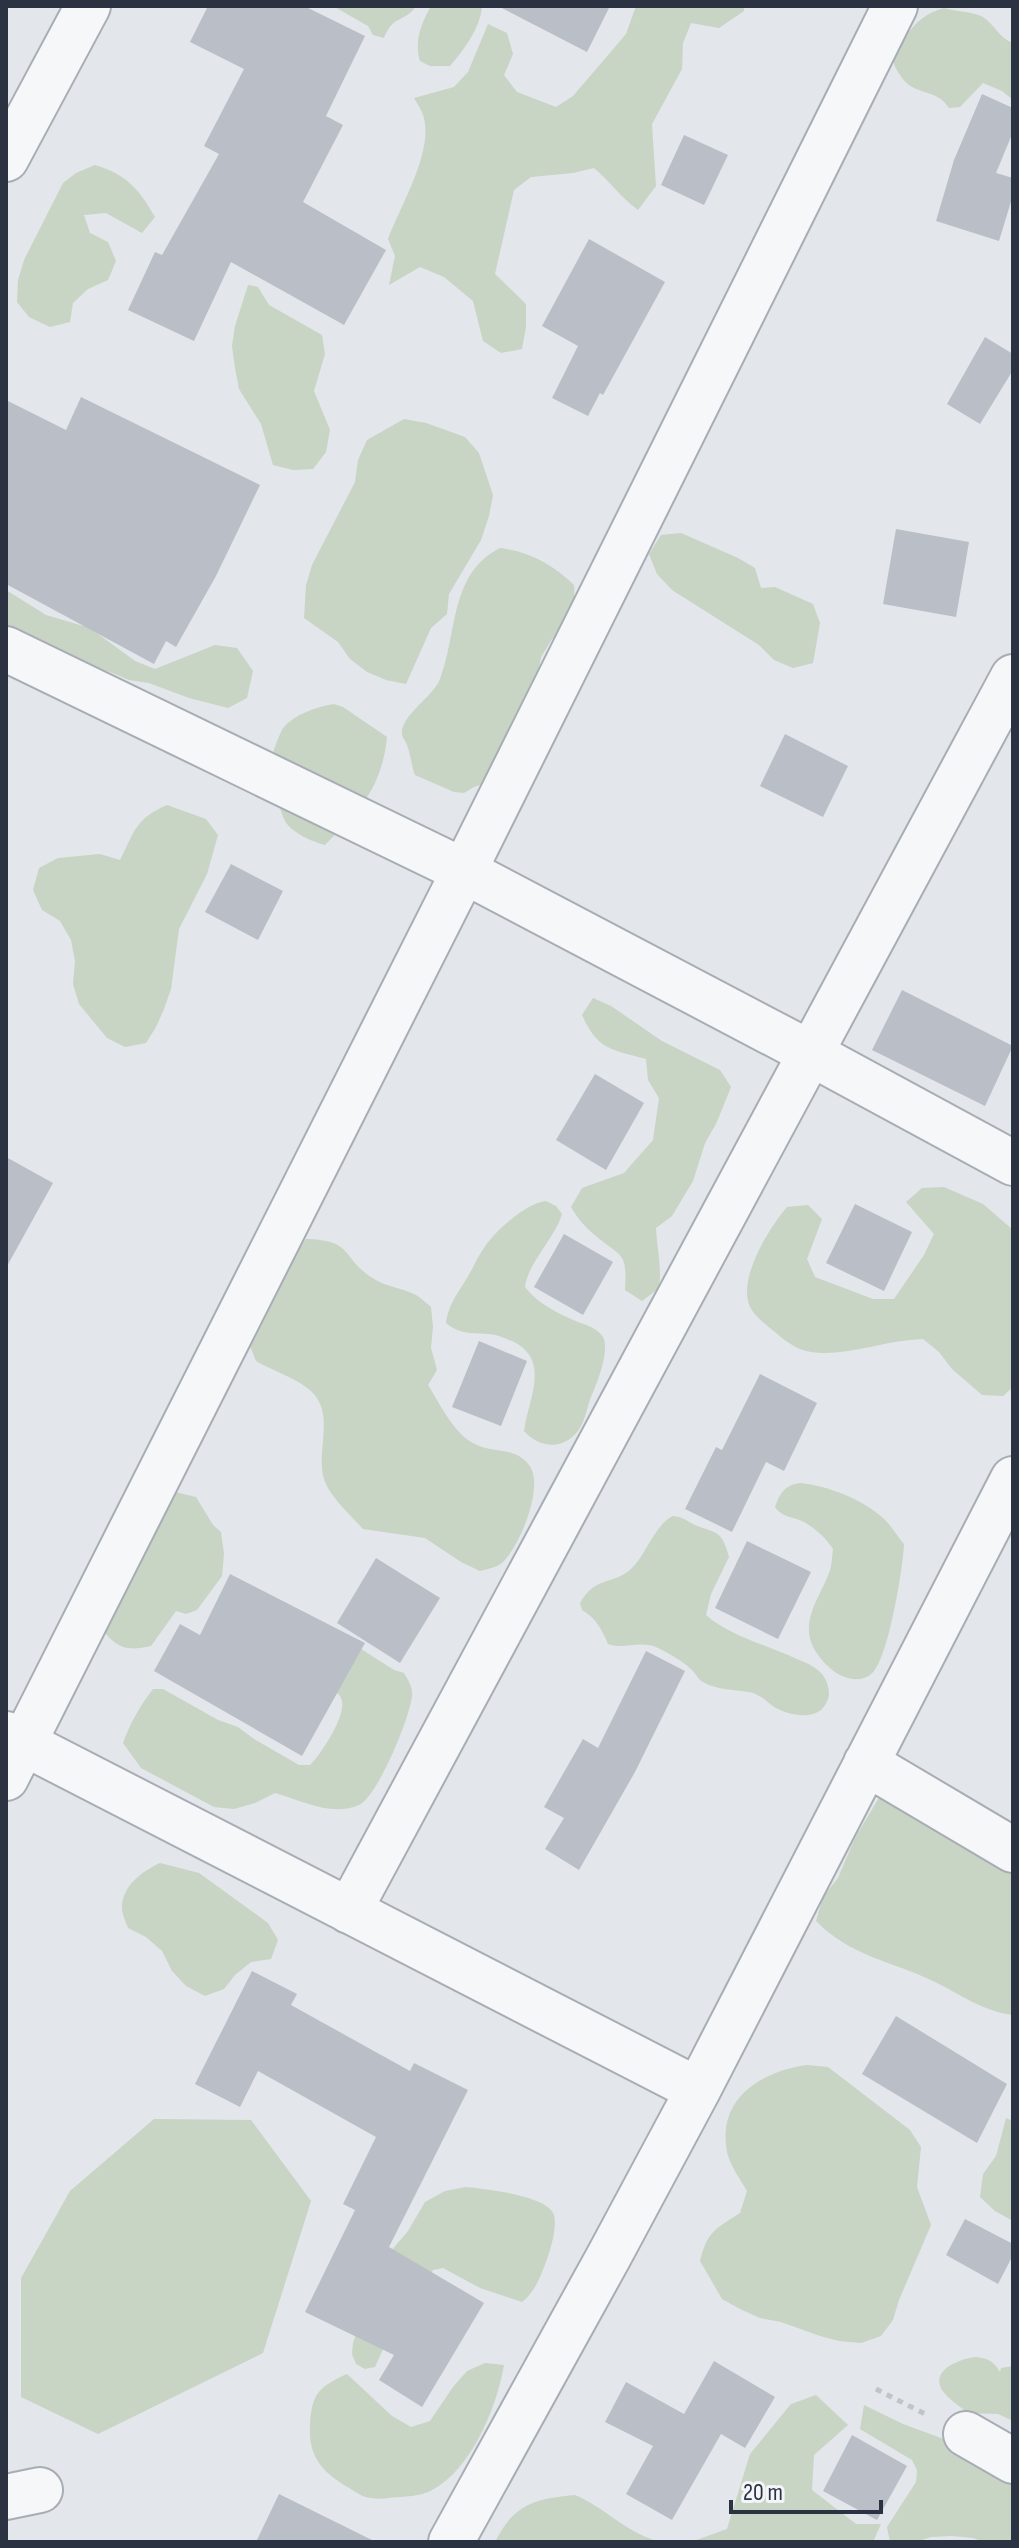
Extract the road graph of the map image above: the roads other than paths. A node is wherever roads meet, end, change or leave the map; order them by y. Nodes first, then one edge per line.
1 (88, 6) edge
2 (895, 6) edge
3 (6, 159) edge
4 (6, 649) edge
5 (1013, 677) edge
6 (464, 871) junction
7 (810, 1053) junction
8 (1013, 1163) edge
9 (1013, 1479) edge
10 (12, 1752) edge
11 (866, 1763) junction
12 (1013, 1850) edge
13 (349, 1911) junction
14 (698, 2090) junction
15 (966, 2434) dead end
16 (1013, 2461) edge
17 (451, 2542) edge

1 - 3 street
2 - 6 street
4 - 6 street
5 - 7 street
6 - 7 street
6 - 10 street
7 - 8 street
7 - 13 street
9 - 11 street
10 - 13 street
11 - 12 street
11 - 14 street
13 - 14 street
14 - 17 street
15 - 16 street

